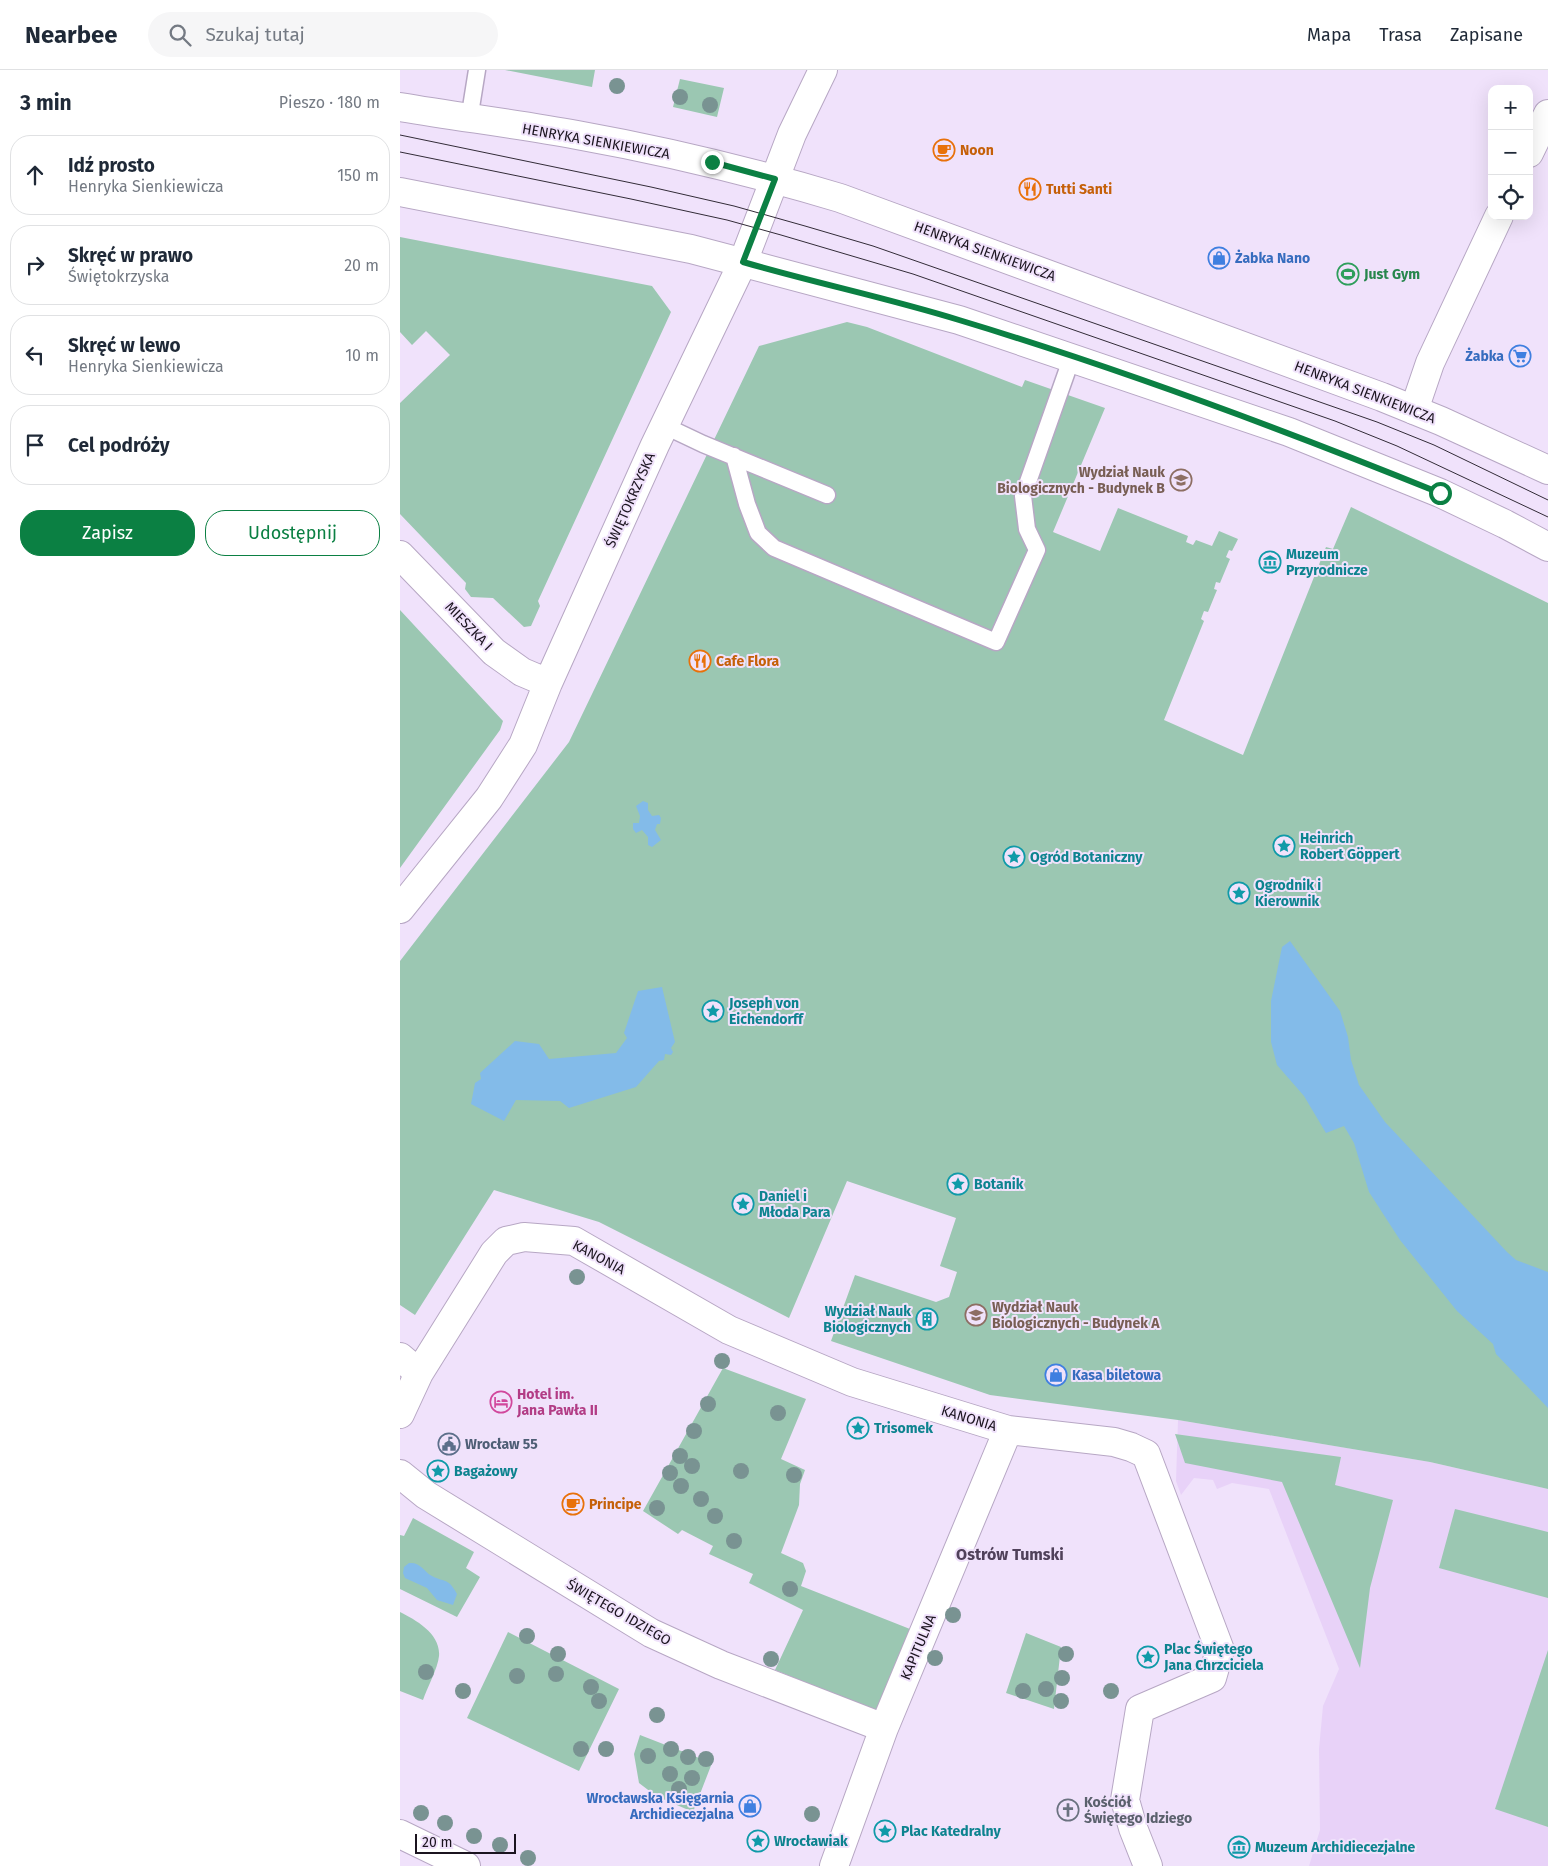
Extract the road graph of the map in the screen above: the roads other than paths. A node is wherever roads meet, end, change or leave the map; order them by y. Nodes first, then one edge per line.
1 (477, 70) edge
2 (823, 70) edge
3 (400, 107) edge
4 (1548, 114) edge
5 (469, 120) junction
6 (1533, 145) edge
7 (775, 179) junction
8 (400, 192) edge
9 (1498, 220) edge
10 (743, 262) junction
11 (1072, 358) junction
12 (1414, 410) junction
13 (664, 426) junction
14 (734, 456) junction
15 (1548, 470) edge
16 (827, 494) dead end
17 (1548, 547) edge
18 (400, 555) edge
19 (548, 683) junction
20 (400, 908) edge
21 (409, 1365) edge
22 (400, 1414) edge
23 (1008, 1430) junction
24 (400, 1474) edge
25 (884, 1728) junction
26 (400, 1834) edge
27 (466, 1866) edge
28 (834, 1866) edge
29 (839, 1866) edge
30 (1148, 1866) edge

1 - 5 lane
2 - 7 street, ŚWIĘTOKRZYSKA
3 - 5 street, HENRYKA SIENKIEWICZA
4 - 6 street
5 - 7 street, HENRYKA SIENKIEWICZA
7 - 10 street, ŚWIĘTOKRZYSKA
7 - 12 street, HENRYKA SIENKIEWICZA
8 - 10 street
9 - 12 street
10 - 11 street
10 - 13 street, ŚWIĘTOKRZYSKA
11 - 14 lane
11 - 17 street
12 - 15 street, HENRYKA SIENKIEWICZA
13 - 14 lane
13 - 19 street, ŚWIĘTOKRZYSKA
14 - 16 lane
18 - 19 street, MIESZKA I
19 - 20 street, ŚWIĘTOKRZYSKA
21 - 22 street, KANONIA
21 - 23 street, KANONIA
23 - 25 street, KAPITULNA
23 - 30 street, KANONIA
24 - 25 street, ŚWIĘTEGO IDZIEGO
25 - 28 street, KAPITULNA
26 - 27 street
28 - 29 street

